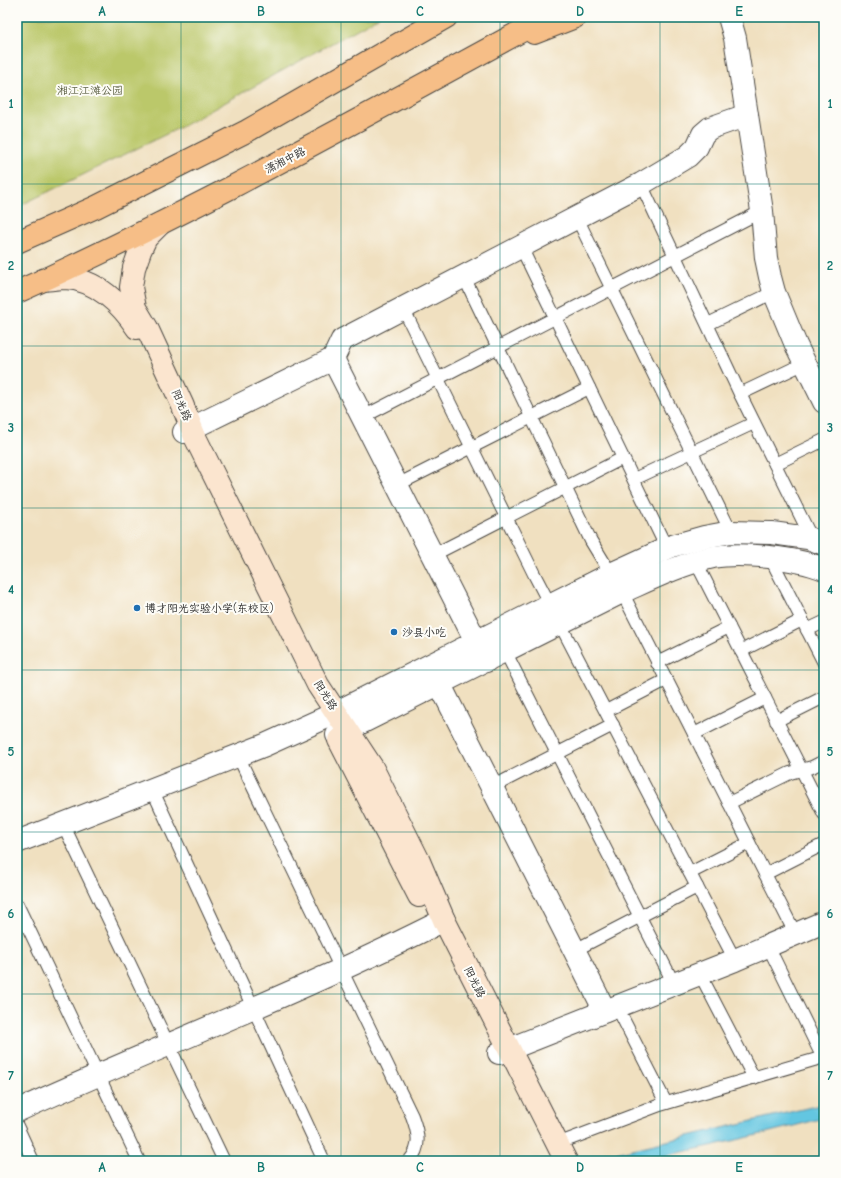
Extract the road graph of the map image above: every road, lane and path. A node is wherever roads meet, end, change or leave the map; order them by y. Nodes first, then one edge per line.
1 (446, 17) edge
2 (547, 17) edge
3 (575, 17) edge
4 (729, 17) edge
5 (483, 53) junction
6 (747, 115) junction
7 (641, 184) junction
8 (762, 211) junction
9 (577, 218) junction
10 (160, 224) junction
11 (17, 242) edge
12 (521, 247) junction
13 (675, 256) junction
14 (464, 277) junction
15 (44, 280) junction
16 (612, 289) junction
17 (17, 292) edge
18 (774, 292) junction
19 (403, 308) junction
20 (555, 318) junction
21 (708, 324) junction
22 (498, 347) junction
23 (333, 358) junction
24 (805, 363) junction
25 (437, 378) junction
26 (589, 388) junction
27 (740, 394) junction
28 (824, 402) edge
29 (363, 417) junction
30 (531, 418) junction
31 (754, 423) junction
32 (188, 430) junction
33 (824, 440) edge
34 (471, 448) junction
35 (692, 452) junction
36 (623, 458) junction
37 (775, 464) junction
38 (634, 480) junction
39 (397, 485) junction
40 (565, 487) junction
41 (506, 518) junction
42 (731, 532) junction
43 (818, 541) edge
44 (667, 549) junction
45 (433, 556) junction
46 (770, 557) junction
47 (696, 562) junction
48 (824, 569) edge
49 (611, 574) junction
50 (622, 592) junction
51 (550, 605) junction
52 (824, 622) edge
53 (560, 624) junction
54 (805, 625) junction
55 (729, 627) junction
56 (476, 642) junction
57 (505, 651) junction
58 (741, 651) junction
59 (486, 661) junction
60 (658, 663) junction
61 (824, 663) edge
62 (430, 665) junction
63 (666, 680) junction
64 (439, 684) junction
65 (824, 697) edge
66 (765, 698) junction
67 (606, 711) junction
68 (776, 721) junction
69 (337, 724) junction
70 (613, 725) junction
71 (694, 734) junction
72 (557, 753) junction
73 (238, 756) junction
74 (824, 761) edge
75 (801, 770) junction
76 (492, 787) junction
77 (152, 789) junction
78 (729, 803) junction
79 (824, 814) edge
80 (62, 824) junction
81 (17, 842) edge
82 (749, 843) junction
83 (824, 844) edge
84 (690, 874) junction
85 (765, 874) junction
86 (697, 887) junction
87 (17, 904) edge
88 (640, 917) junction
89 (824, 922) edge
90 (439, 923) junction
91 (796, 935) junction
92 (768, 946) junction
93 (575, 950) junction
94 (734, 960) junction
95 (342, 970) junction
96 (700, 974) junction
97 (674, 984) junction
98 (254, 1009) junction
99 (611, 1009) junction
100 (168, 1045) junction
101 (504, 1051) junction
102 (824, 1058) edge
103 (98, 1075) junction
104 (754, 1078) junction
105 (666, 1103) junction
106 (17, 1111) edge
107 (17, 1126) edge
108 (559, 1155) edge
109 (33, 1161) edge
110 (139, 1161) edge
111 (224, 1161) edge
112 (324, 1161) edge
113 (409, 1161) edge

1 - 11 main road
2 - 5 main road, 潇湘中路
3 - 5 main road
4 - 6 street
5 - 10 main road, 潇湘中路
6 - 7 street
6 - 8 street
7 - 9 street
7 - 13 lane
8 - 13 lane
8 - 18 street
9 - 12 street
9 - 16 lane
10 - 15 main road, 潇湘中路
10 - 32 street, 阳光路
12 - 14 street
12 - 20 lane
13 - 16 lane
13 - 21 lane
14 - 19 street
14 - 22 lane
15 - 17 main road, 潇湘中路
15 - 32 street, 阳光路
16 - 20 lane
16 - 35 lane
18 - 21 lane
18 - 24 street
19 - 23 street
19 - 25 lane
20 - 22 lane
20 - 26 lane
21 - 27 lane
22 - 25 lane
22 - 30 lane
23 - 29 street
23 - 32 street
24 - 27 lane
24 - 28 street
25 - 29 lane
25 - 34 lane
26 - 30 lane
26 - 36 lane
27 - 31 lane
29 - 39 street
30 - 34 lane
30 - 40 lane
31 - 35 lane
31 - 37 lane
32 - 69 street, 阳光路
33 - 37 lane
34 - 39 lane
34 - 41 lane
35 - 38 lane
35 - 42 lane
36 - 38 lane
36 - 40 lane
37 - 43 lane
38 - 44 lane
39 - 45 street
40 - 41 lane
40 - 49 lane
41 - 45 lane
41 - 51 lane
42 - 43 street
42 - 44 street
44 - 49 street
45 - 56 street
46 - 47 street
46 - 48 street
46 - 54 lane
47 - 50 street
47 - 55 lane
49 - 50 lane
49 - 51 street
50 - 53 street
50 - 60 lane
51 - 53 lane
51 - 56 street
52 - 54 lane
53 - 57 street
53 - 67 lane
54 - 58 lane
54 - 61 lane
55 - 58 lane
55 - 60 lane
56 - 59 street
56 - 62 street
57 - 59 street
57 - 72 lane
58 - 66 lane
59 - 64 street
60 - 63 lane
62 - 64 street
62 - 69 street
63 - 67 lane
63 - 71 lane
64 - 69 street
64 - 76 street
65 - 68 lane
66 - 68 lane
66 - 71 lane
67 - 70 lane
68 - 75 lane
69 - 73 street
69 - 90 street, 阳光路
70 - 72 lane
70 - 84 lane
71 - 78 lane
72 - 76 lane
72 - 88 lane
73 - 77 street
73 - 95 lane
74 - 75 lane
75 - 78 lane
75 - 79 lane
76 - 93 street
77 - 80 street
77 - 98 lane
78 - 82 lane
80 - 81 street
80 - 100 lane
82 - 84 lane
82 - 85 lane
83 - 85 lane
84 - 86 lane
85 - 91 lane
86 - 88 lane
86 - 94 lane
87 - 103 lane
88 - 93 lane
88 - 97 lane
89 - 91 street
90 - 95 street
90 - 101 street, 阳光路
91 - 92 street
92 - 94 street
92 - 102 lane
93 - 99 street
94 - 96 street
95 - 98 street
95 - 113 lane
96 - 97 street
96 - 104 lane
97 - 99 street
98 - 100 street
98 - 112 lane
99 - 101 street
99 - 105 lane
100 - 103 street
100 - 111 lane
101 - 108 street, 阳光路
102 - 104 lane
103 - 106 street
103 - 110 lane
104 - 105 lane
105 - 108 lane
107 - 109 lane

